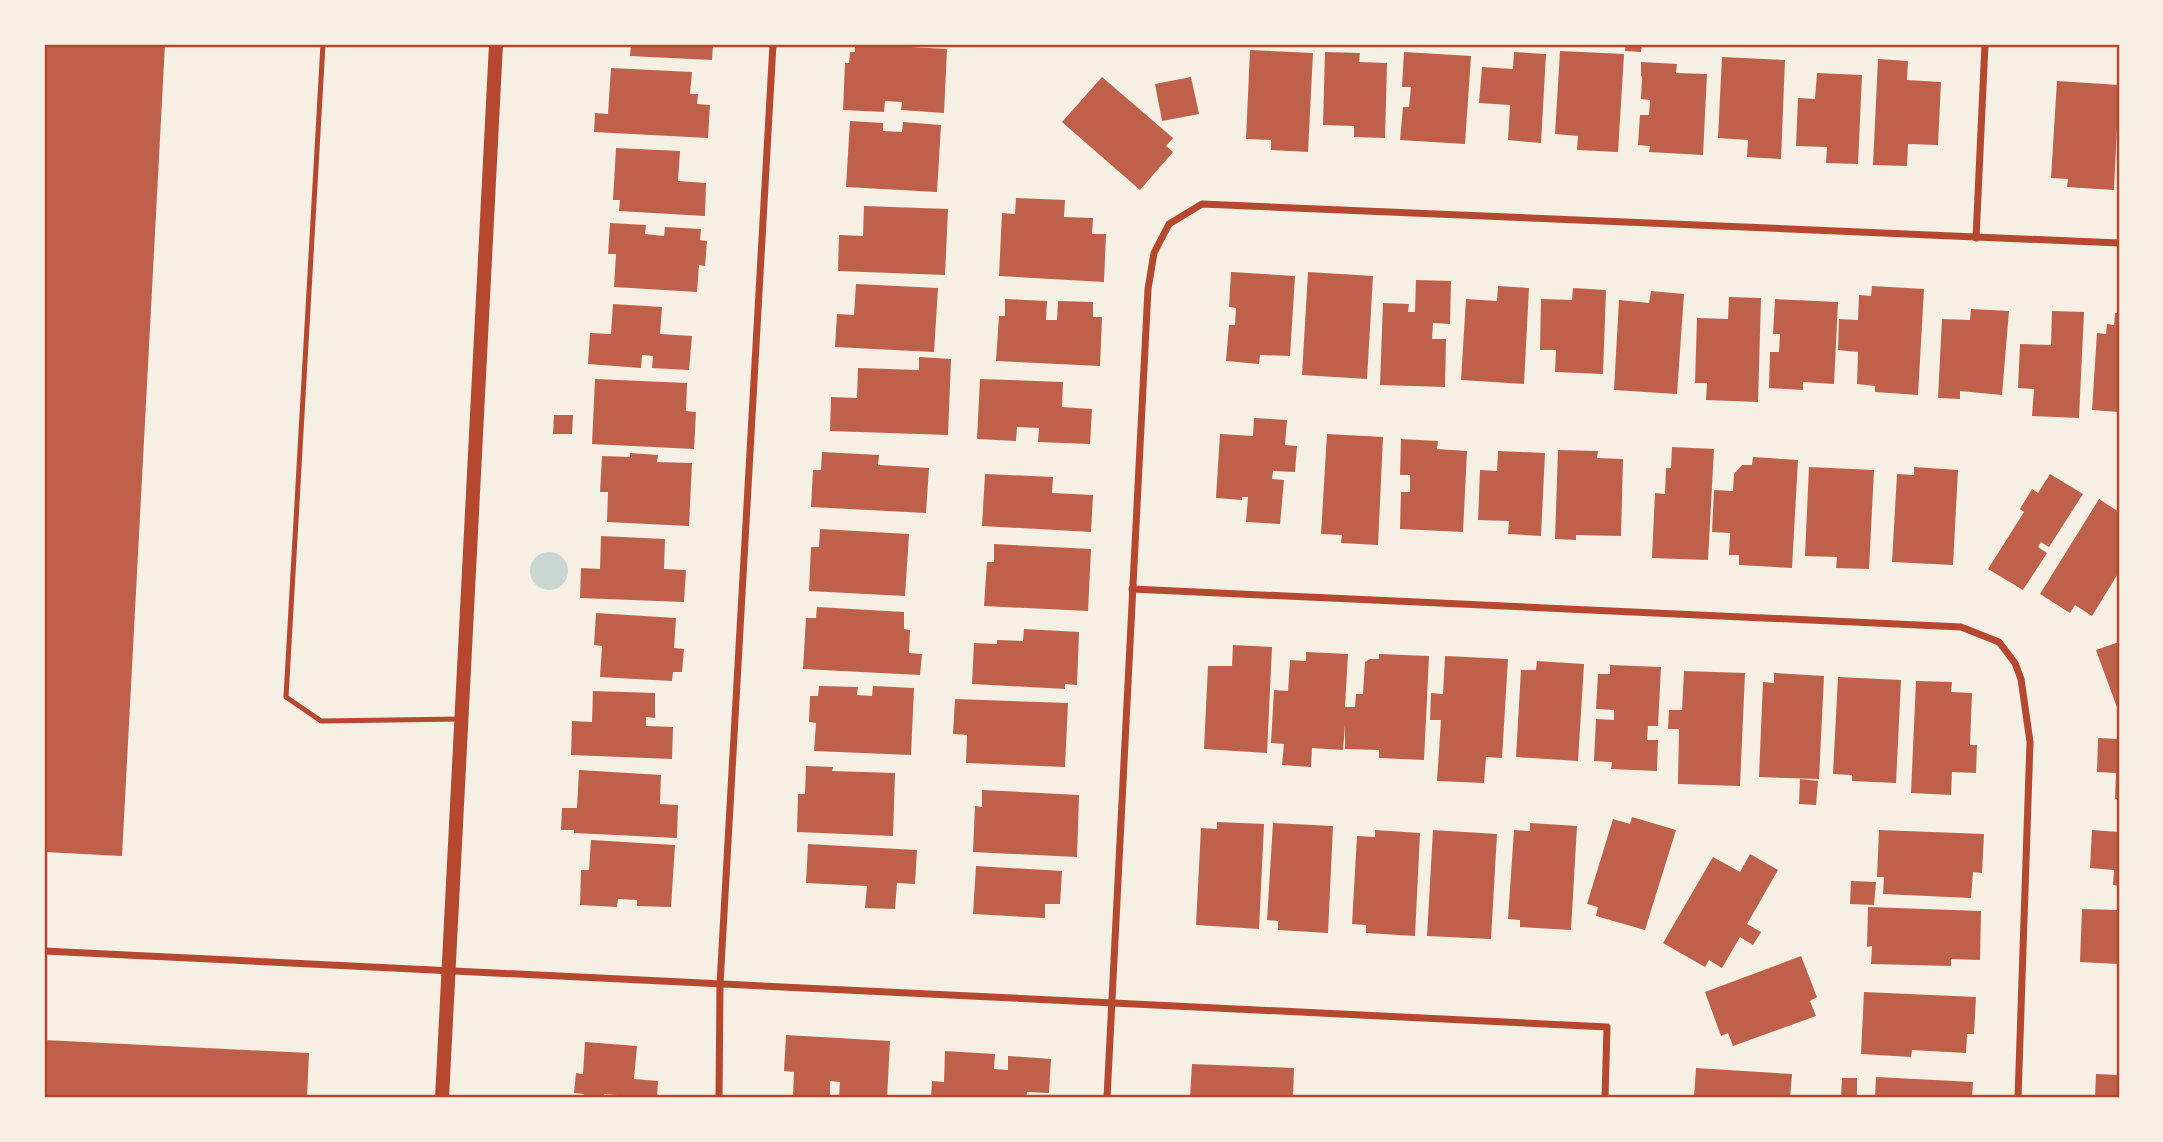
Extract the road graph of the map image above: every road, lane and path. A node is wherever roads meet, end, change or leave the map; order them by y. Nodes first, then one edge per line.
1 (323, 44) edge
2 (496, 44) edge
3 (773, 44) edge
4 (1985, 44) edge
5 (1976, 238) junction
6 (2119, 243) edge
7 (1132, 589) junction
8 (461, 719) junction
9 (44, 951) edge
10 (448, 970) junction
11 (720, 984) junction
12 (1112, 1003) junction
13 (442, 1098) edge
14 (719, 1098) edge
15 (1107, 1098) edge
16 (1605, 1098) edge
17 (2018, 1098) edge

1 - 8 lane
2 - 8 main road
3 - 11 street
4 - 5 street
5 - 6 street
5 - 7 street
7 - 12 street
7 - 17 street
8 - 10 main road
9 - 10 street
10 - 11 street
10 - 13 main road
11 - 12 street
11 - 14 street
12 - 15 street
12 - 16 street

